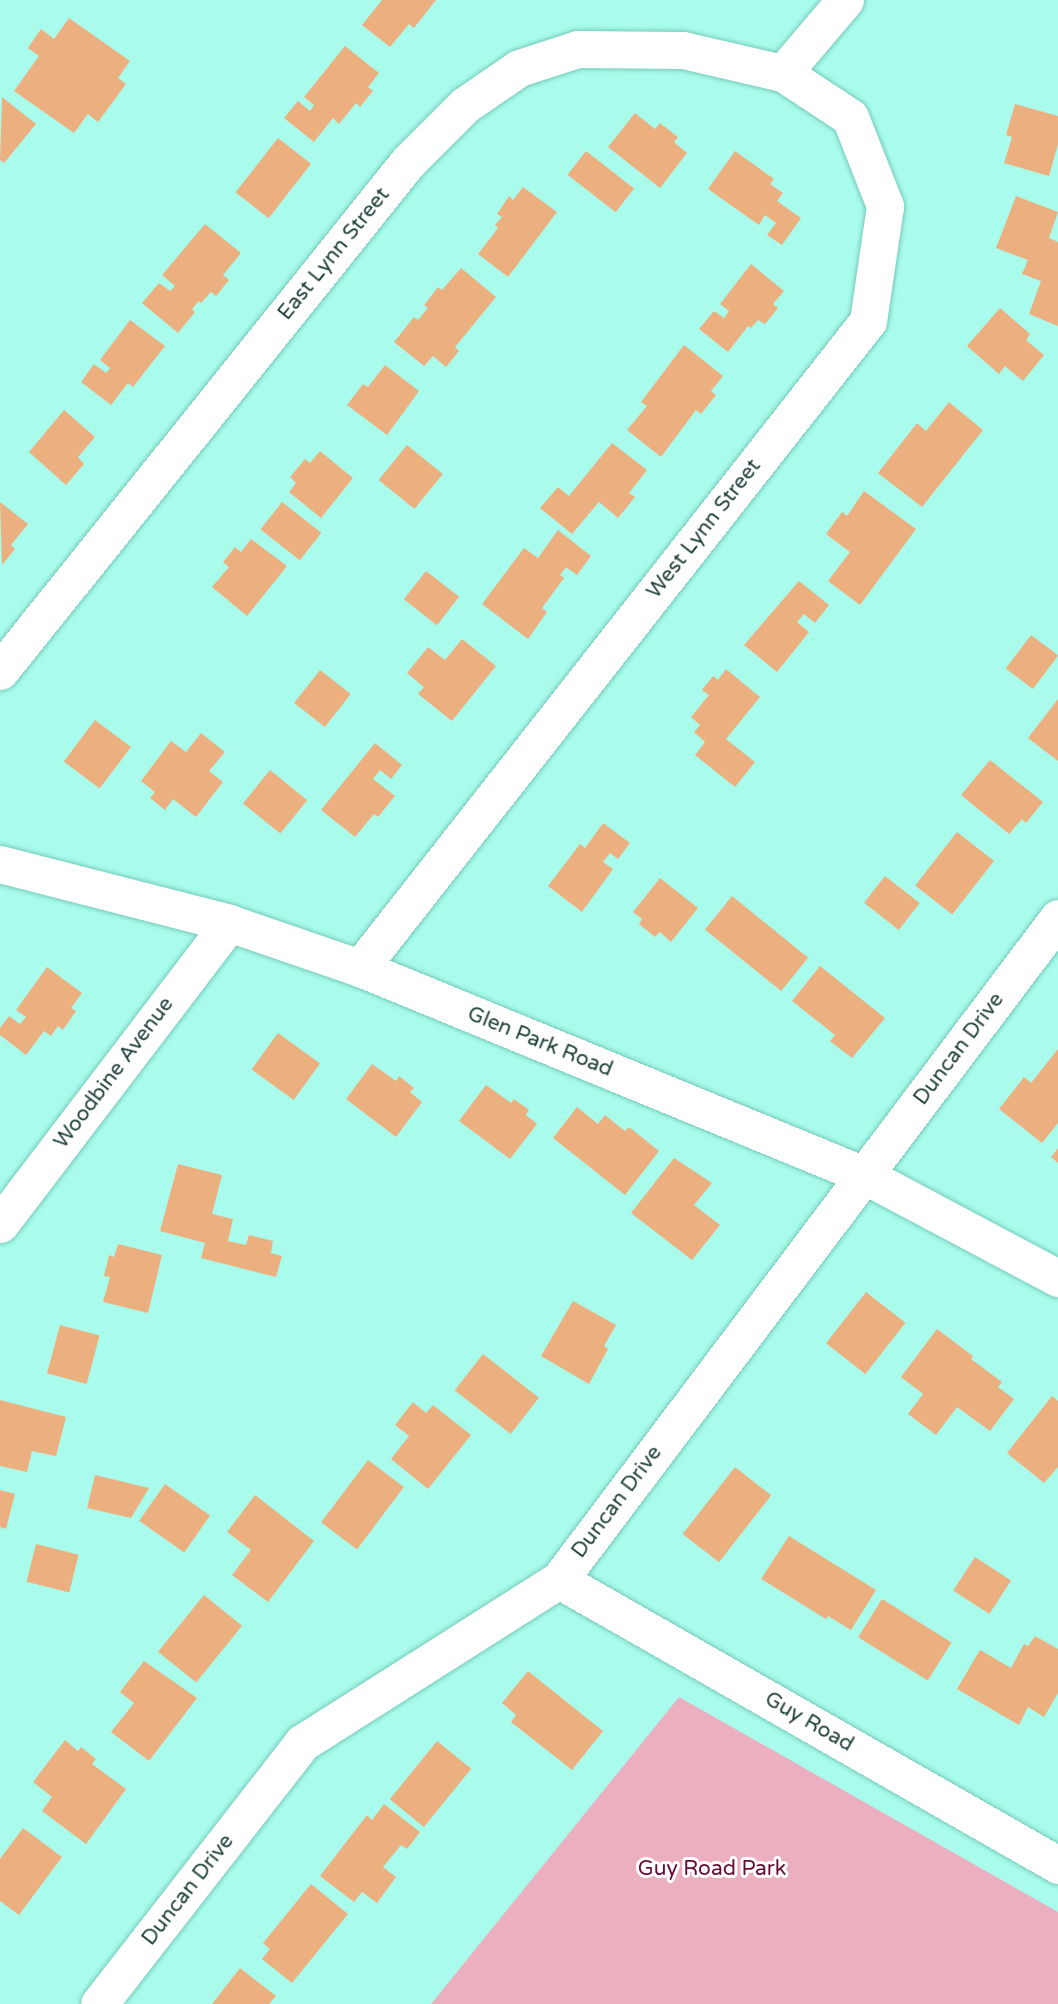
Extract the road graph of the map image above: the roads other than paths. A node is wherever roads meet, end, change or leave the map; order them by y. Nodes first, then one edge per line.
1 (845, 0) edge
2 (783, 73) junction
3 (0, 671) edge
4 (0, 864) edge
5 (1058, 918) edge
6 (229, 923) junction
7 (360, 968) junction
8 (864, 1175) junction
9 (0, 1224) edge
10 (1058, 1278) edge
11 (559, 1580) junction
12 (1058, 1865) edge
13 (99, 2004) edge

1 - 2 street
2 - 3 street, East Lynn Street
2 - 7 street, West Lynn Street
4 - 6 street, Glen Park Road
5 - 8 street, Duncan Drive
6 - 7 street, Glen Park Road
6 - 9 street, Woodbine Avenue
7 - 8 street, Glen Park Road
8 - 10 street, Glen Park Road
8 - 11 street, Duncan Drive
11 - 12 street, Guy Road
11 - 13 street, Duncan Drive

